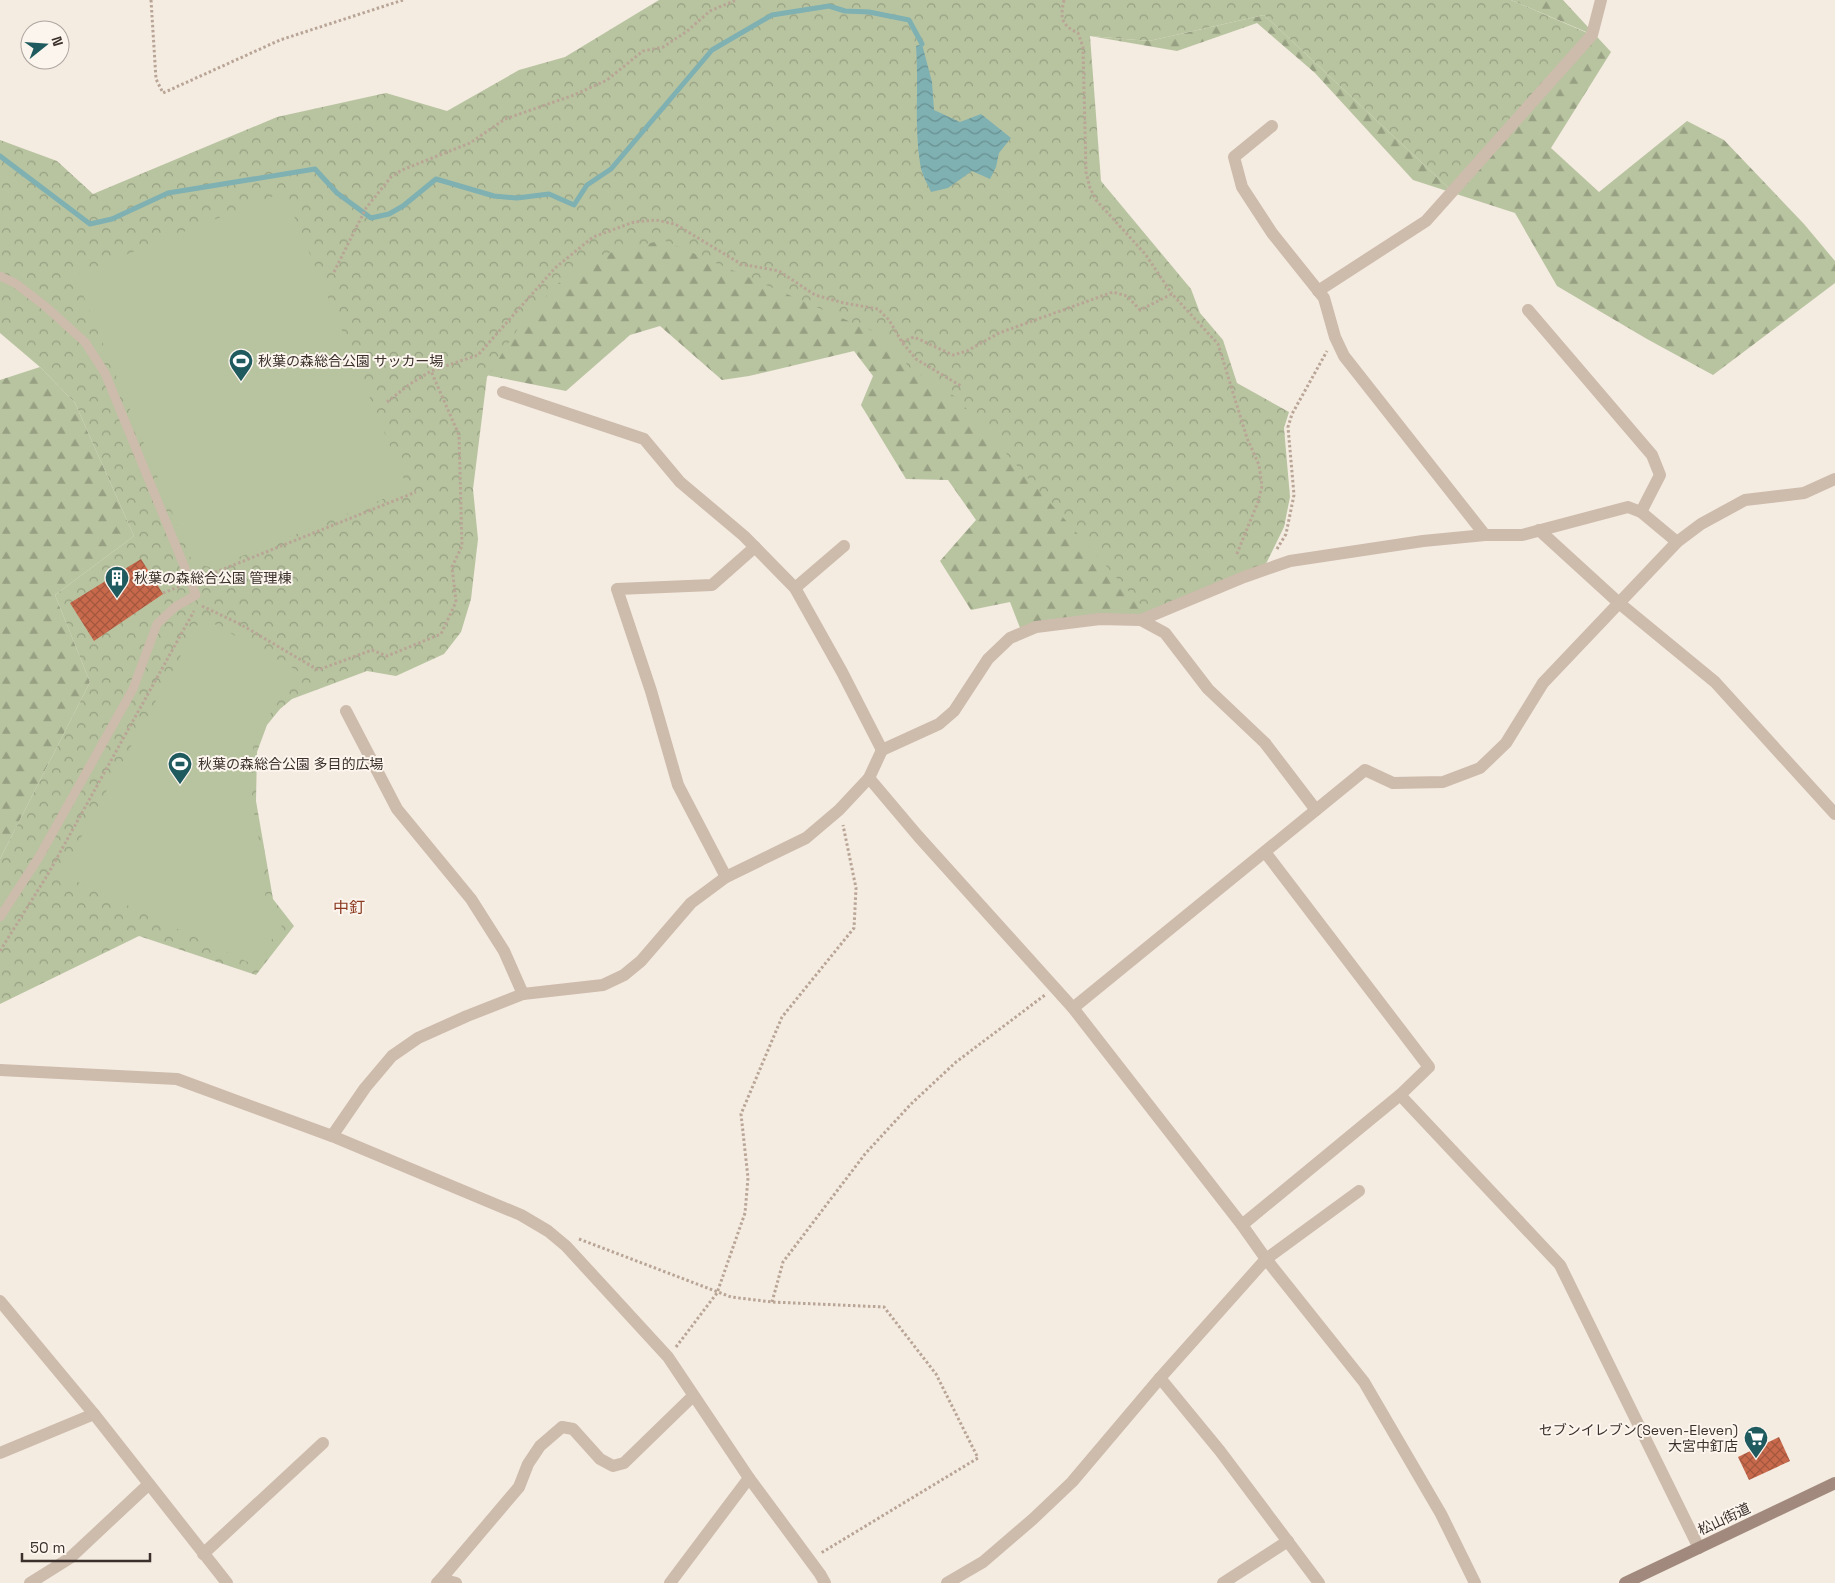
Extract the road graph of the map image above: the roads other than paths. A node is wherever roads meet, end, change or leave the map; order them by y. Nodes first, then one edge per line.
1 (1601, 0) edge
2 (1272, 126) dead end
3 (0, 276) edge
4 (1318, 291) junction
5 (1528, 310) dead end
6 (503, 392) dead end
7 (1835, 479) edge
8 (1641, 512) junction
9 (1539, 530) junction
10 (1485, 535) junction
11 (1676, 542) junction
12 (844, 546) dead end
13 (755, 547) junction
14 (795, 588) junction
15 (1620, 603) junction
16 (1141, 620) junction
17 (346, 711) dead end
18 (882, 750) junction
19 (868, 778) junction
20 (1316, 810) junction
21 (1835, 814) edge
22 (1265, 852) junction
23 (726, 877) junction
24 (0, 917) edge
25 (523, 994) junction
26 (1073, 1008) junction
27 (0, 1070) edge
28 (1400, 1095) junction
29 (332, 1136) junction
30 (1359, 1191) dead end
31 (1242, 1225) junction
32 (1266, 1259) junction
33 (0, 1301) edge
34 (1160, 1378) junction
35 (693, 1396) junction
36 (94, 1414) junction
37 (323, 1442) dead end
38 (0, 1453) edge
39 (749, 1478) junction
40 (1835, 1483) edge
41 (149, 1484) junction
42 (1288, 1541) junction
43 (1699, 1548) junction
44 (204, 1554) junction
45 (439, 1581) edge
46 (30, 1583) edge
47 (227, 1583) edge
48 (456, 1583) edge
49 (670, 1583) edge
50 (825, 1583) edge
51 (947, 1583) edge
52 (1223, 1583) edge
53 (1319, 1583) edge
54 (1475, 1583) edge
55 (1626, 1583) edge

1 - 4 street
2 - 4 street
3 - 24 lane
4 - 10 street
5 - 8 street
6 - 13 street
7 - 11 street
8 - 9 street
8 - 11 street
9 - 10 street
9 - 15 street
10 - 16 street
11 - 15 street
12 - 14 street
13 - 14 street
13 - 23 street
14 - 18 street
15 - 20 street
15 - 21 street
16 - 18 street
16 - 20 street
17 - 25 street
18 - 19 street
19 - 23 street
19 - 26 street
20 - 22 street
22 - 26 street
22 - 28 street
23 - 25 street
25 - 29 street
26 - 31 street
27 - 29 street
28 - 31 street
28 - 43 street
29 - 35 street
30 - 32 street
31 - 32 street
32 - 34 street
32 - 54 street
33 - 36 street
34 - 42 street
34 - 51 street
35 - 39 street
35 - 45 street
36 - 38 street
36 - 41 street
37 - 44 street
39 - 49 street
39 - 50 street
40 - 43 main road, 松山街道
41 - 44 street
41 - 46 street
42 - 52 street
42 - 53 street
43 - 55 main road, 松山街道
44 - 47 street
45 - 48 street

